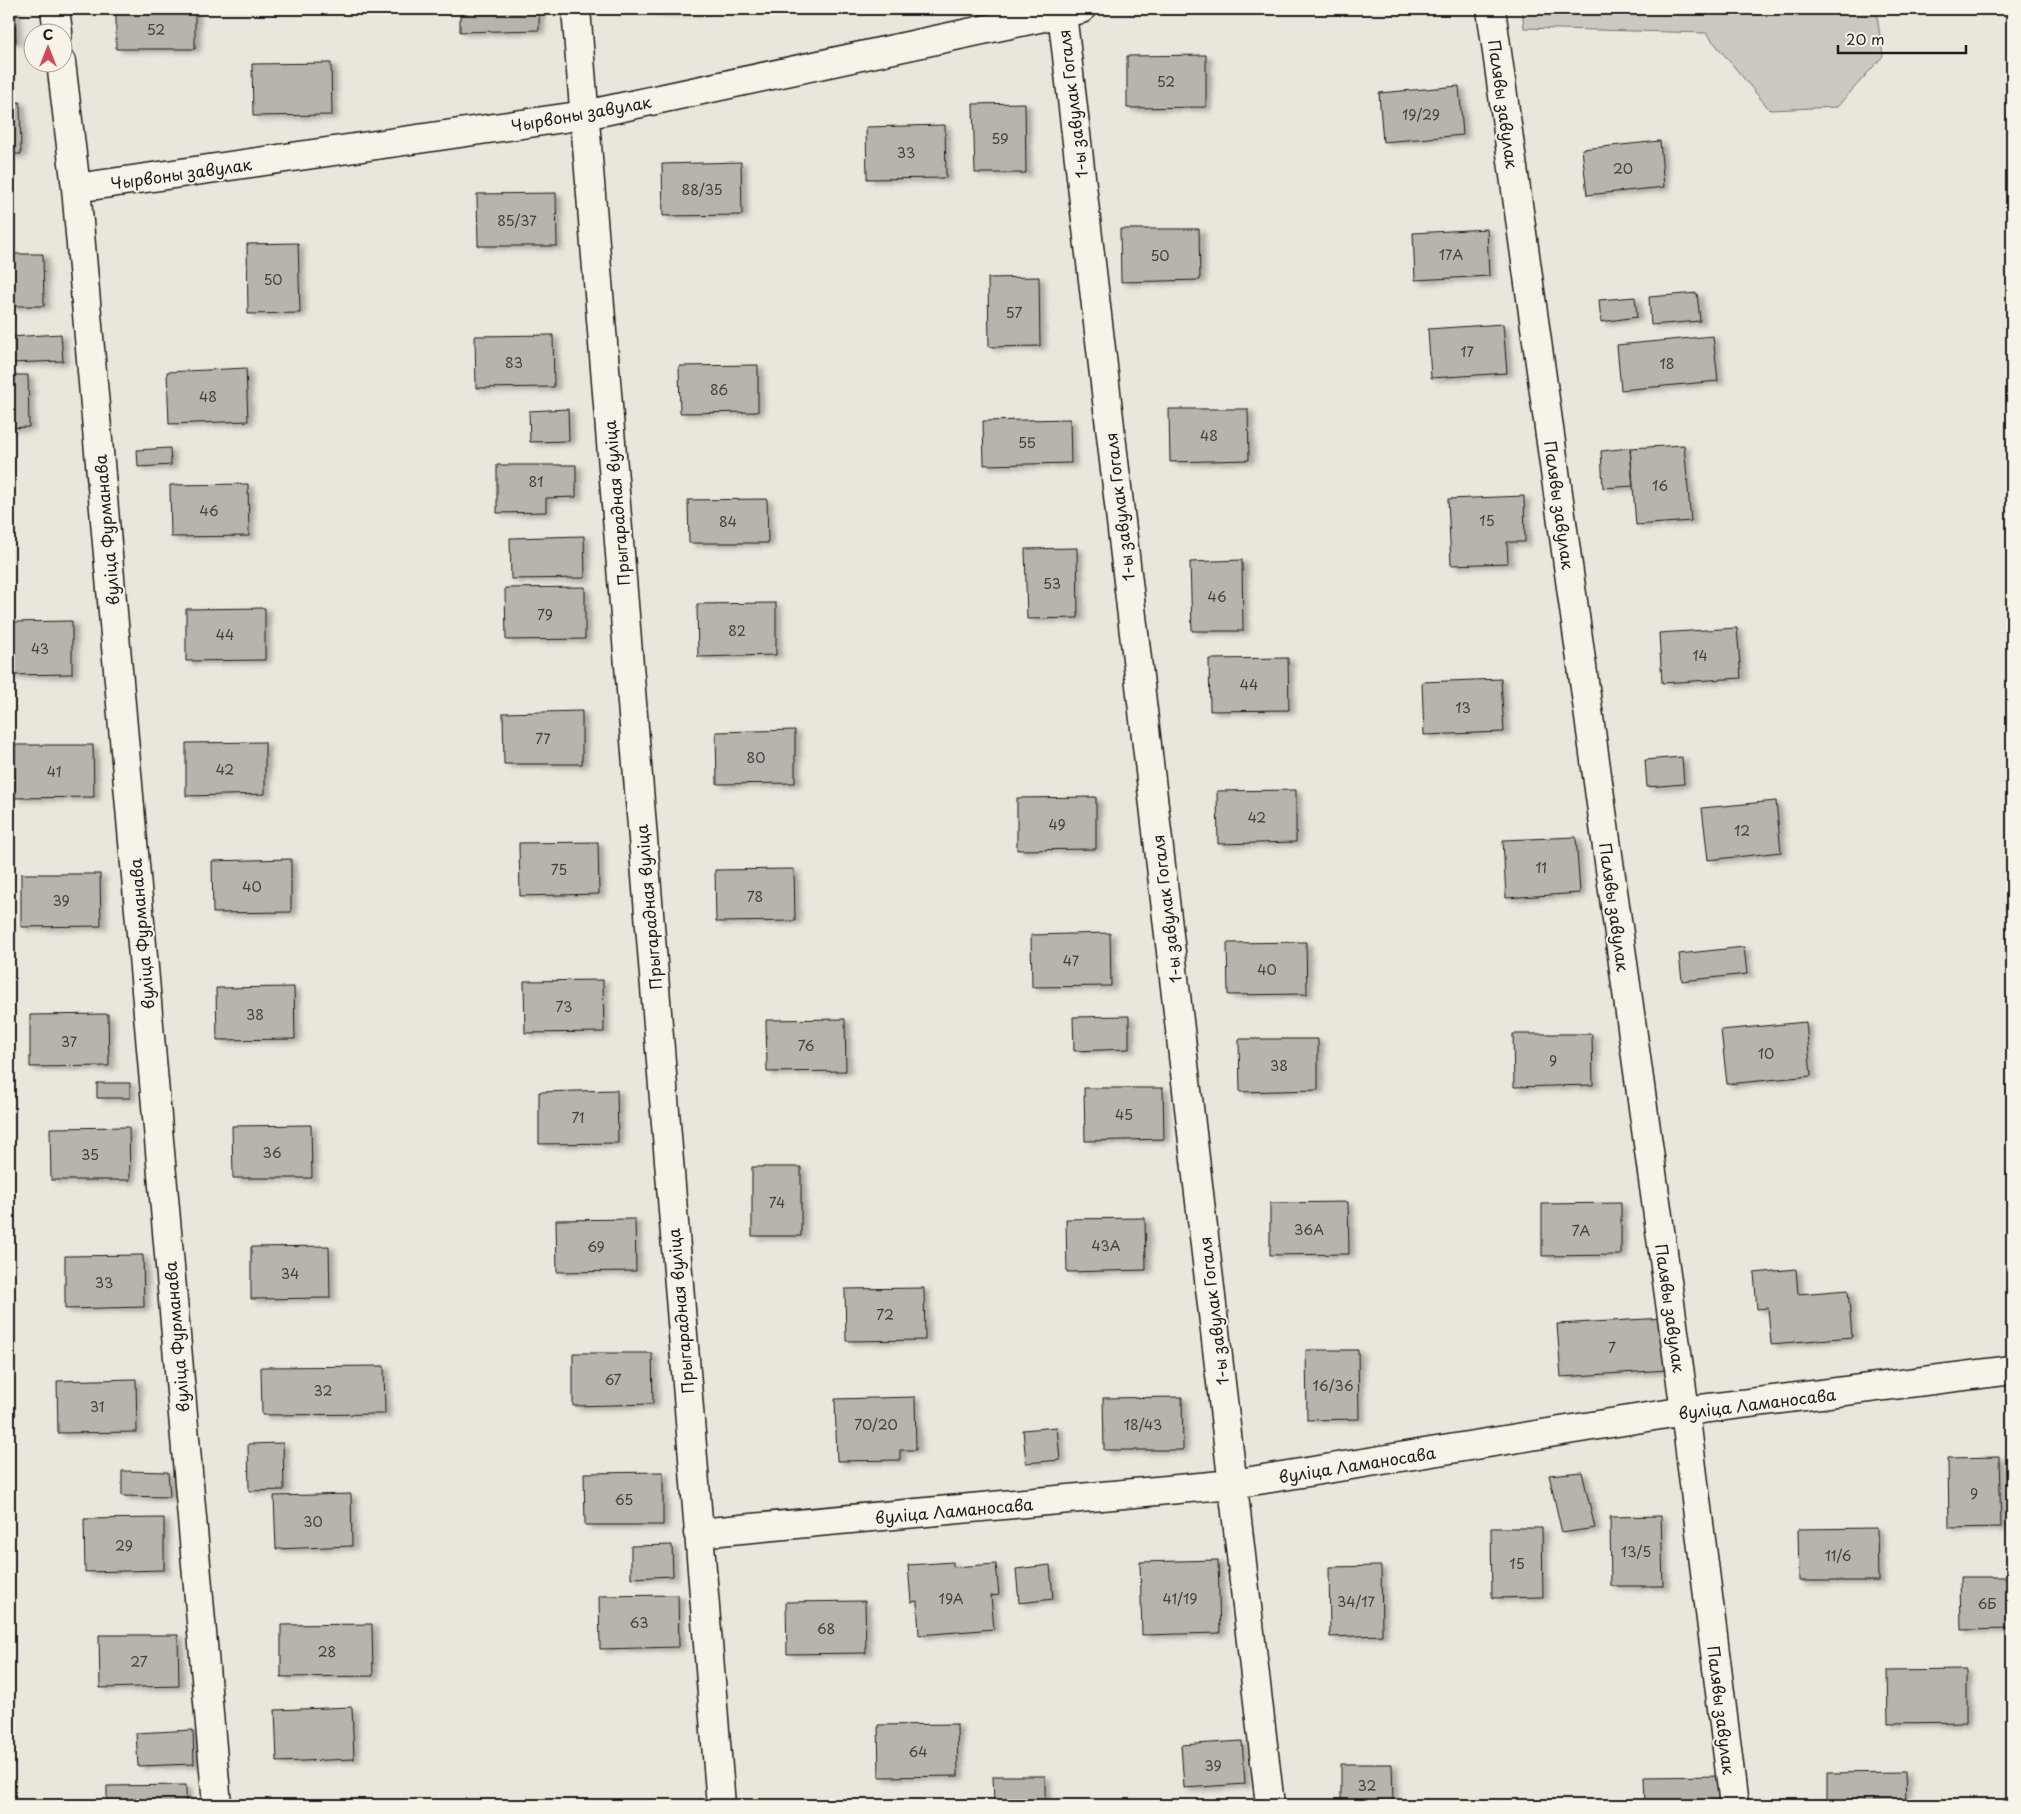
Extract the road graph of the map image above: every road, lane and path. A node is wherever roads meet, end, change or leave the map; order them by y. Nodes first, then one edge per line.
1 (55, 9) edge
2 (576, 9) edge
3 (1491, 9) edge
4 (1071, 11) edge
5 (57, 22) edge
6 (62, 72) edge
7 (585, 115) junction
8 (76, 188) junction
9 (2012, 1370) edge
10 (1685, 1411) junction
11 (1233, 1484) junction
12 (698, 1533) junction
13 (217, 1805) edge
14 (721, 1805) edge
15 (1270, 1805) edge
16 (1734, 1805) edge

1 - 5 street
2 - 7 street, Прыгарадная вуліца
3 - 10 street, Палявы завулак
4 - 7 street, Чырвоны завулак
4 - 11 street, 1-ы завулак Гогаля
6 - 8 street, вуліца Фурманава
7 - 8 street, Чырвоны завулак
7 - 12 street, Прыгарадная вуліца
8 - 13 street, вуліца Фурманава
9 - 10 street, вуліца Ламаносава
10 - 11 street, вуліца Ламаносава
10 - 16 street, Палявы завулак
11 - 12 street, вуліца Ламаносава
11 - 15 street, 1-ы завулак Гогаля
12 - 14 street, Прыгарадная вуліца

